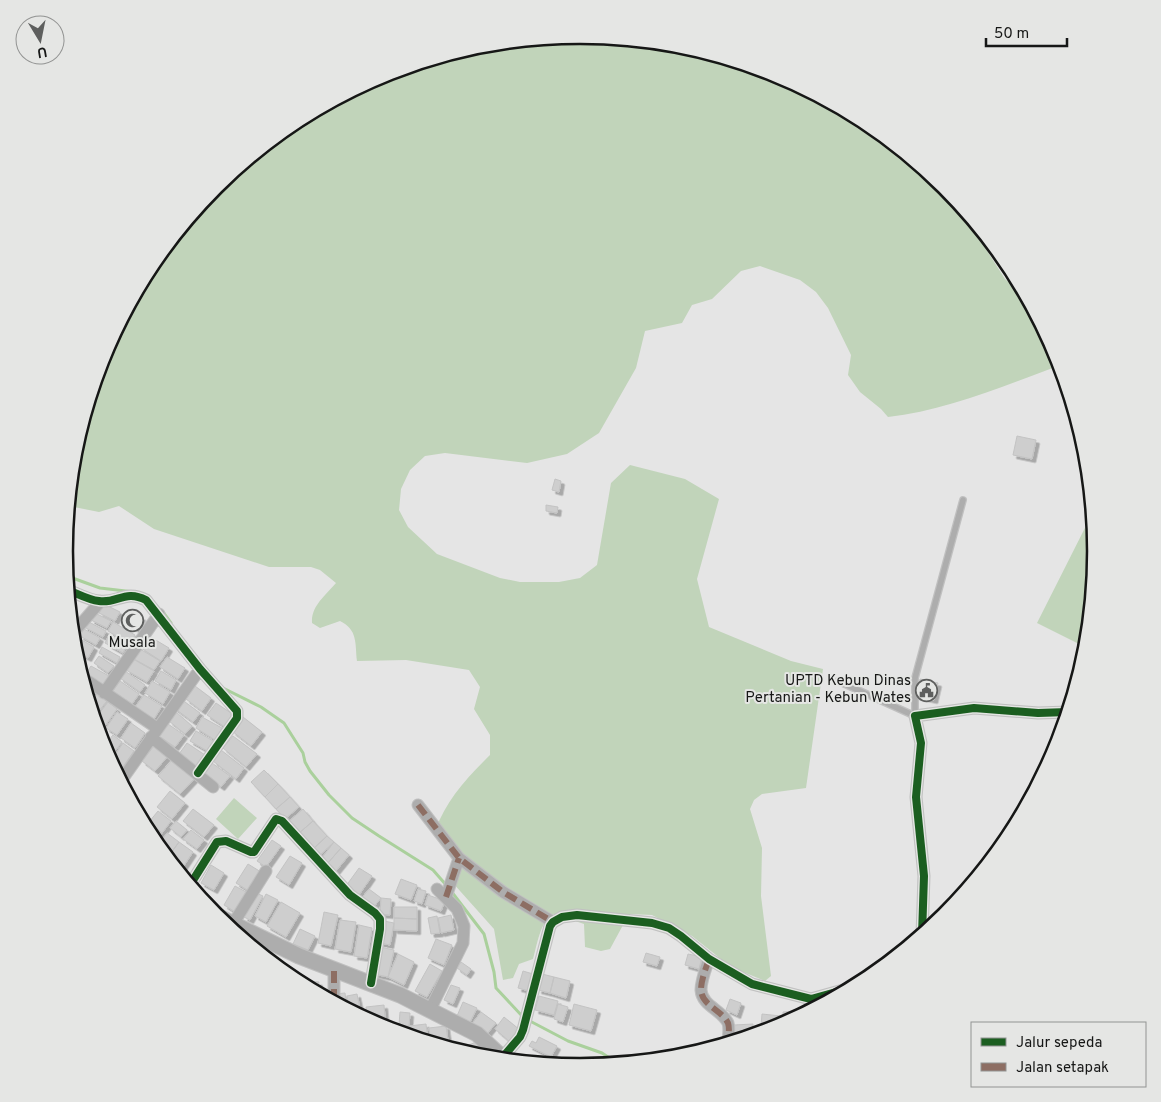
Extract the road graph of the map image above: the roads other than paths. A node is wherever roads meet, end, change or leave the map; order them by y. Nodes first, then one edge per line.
1 (963, 500) dead end
2 (75, 593) edge
3 (100, 602) junction
4 (159, 614) junction
5 (79, 625) edge
6 (200, 669) junction
7 (838, 681) dead end
8 (92, 684) edge
9 (104, 693) junction
10 (1062, 712) edge
11 (916, 716) junction
12 (154, 732) junction
13 (198, 773) junction
14 (126, 774) edge
15 (213, 787) dead end
16 (418, 805) dead end
17 (459, 858) junction
18 (266, 871) dead end
19 (194, 879) edge
20 (229, 916) edge
21 (553, 922) junction
22 (922, 925) edge
23 (244, 930) edge
24 (709, 959) junction
25 (334, 970) junction
26 (371, 983) junction
27 (334, 994) edge
28 (825, 995) edge
29 (811, 999) junction
30 (810, 1003) edge
31 (430, 1010) junction
32 (728, 1036) edge
33 (495, 1051) edge
34 (508, 1053) edge

1 - 11 lane
2 - 3 street
3 - 4 street
3 - 5 street
4 - 6 street
4 - 9 street
6 - 12 street
6 - 13 street
7 - 11 lane
8 - 9 street
9 - 12 street
10 - 11 street
11 - 22 street
12 - 13 street
12 - 14 street
13 - 15 street
16 - 17 street
17 - 21 street
17 - 31 street
18 - 20 street
19 - 26 street
21 - 24 street
21 - 34 street
23 - 25 street
24 - 29 street
24 - 32 street
25 - 26 street
25 - 27 street
26 - 31 street
28 - 29 street
29 - 30 street
31 - 33 street

